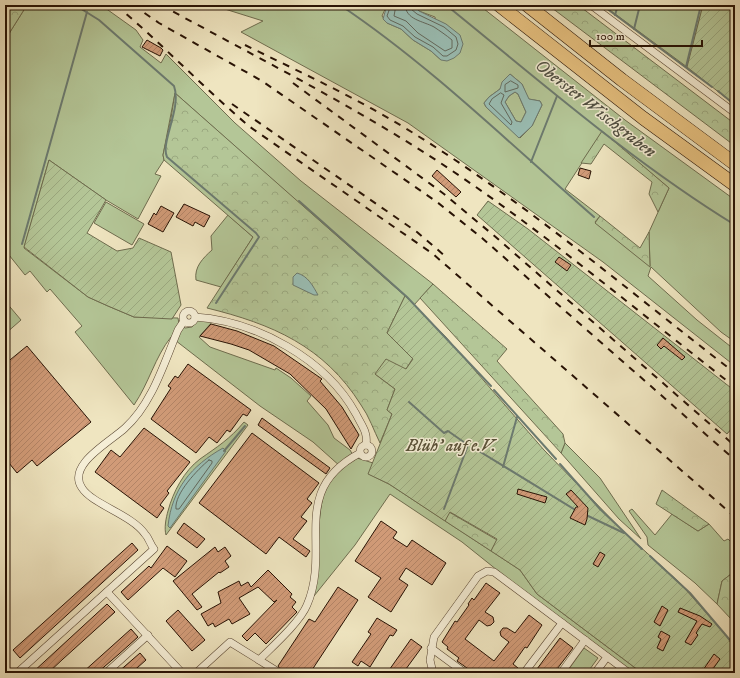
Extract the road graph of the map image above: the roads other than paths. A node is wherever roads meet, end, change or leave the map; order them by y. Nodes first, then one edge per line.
1 (499, 5) edge
2 (528, 5) edge
3 (591, 5) edge
4 (735, 113) edge
5 (735, 164) edge
6 (735, 184) edge
7 (366, 445) junction
8 (360, 453) junction
9 (107, 592) junction
10 (562, 623) junction
11 (148, 635) junction
12 (585, 640) junction
13 (431, 648) junction
14 (607, 657) junction
15 (259, 660) junction
16 (275, 670) dead end
17 (17, 673) edge
18 (106, 673) edge
19 (182, 673) edge
20 (196, 673) edge
21 (433, 673) edge
22 (465, 673) edge
23 (524, 673) edge
24 (560, 673) edge
25 (595, 673) edge
26 (629, 673) edge

1 - 6 highway
2 - 5 highway
3 - 4 street
7 - 8 street
7 - 8 street
7 - 9 street
8 - 15 street
9 - 11 street
9 - 17 street
10 - 12 street
10 - 13 street
10 - 23 street
11 - 18 street
11 - 19 street
12 - 14 street
12 - 24 street
13 - 21 street
13 - 22 street
14 - 25 street
14 - 26 street
15 - 16 street
15 - 20 street

